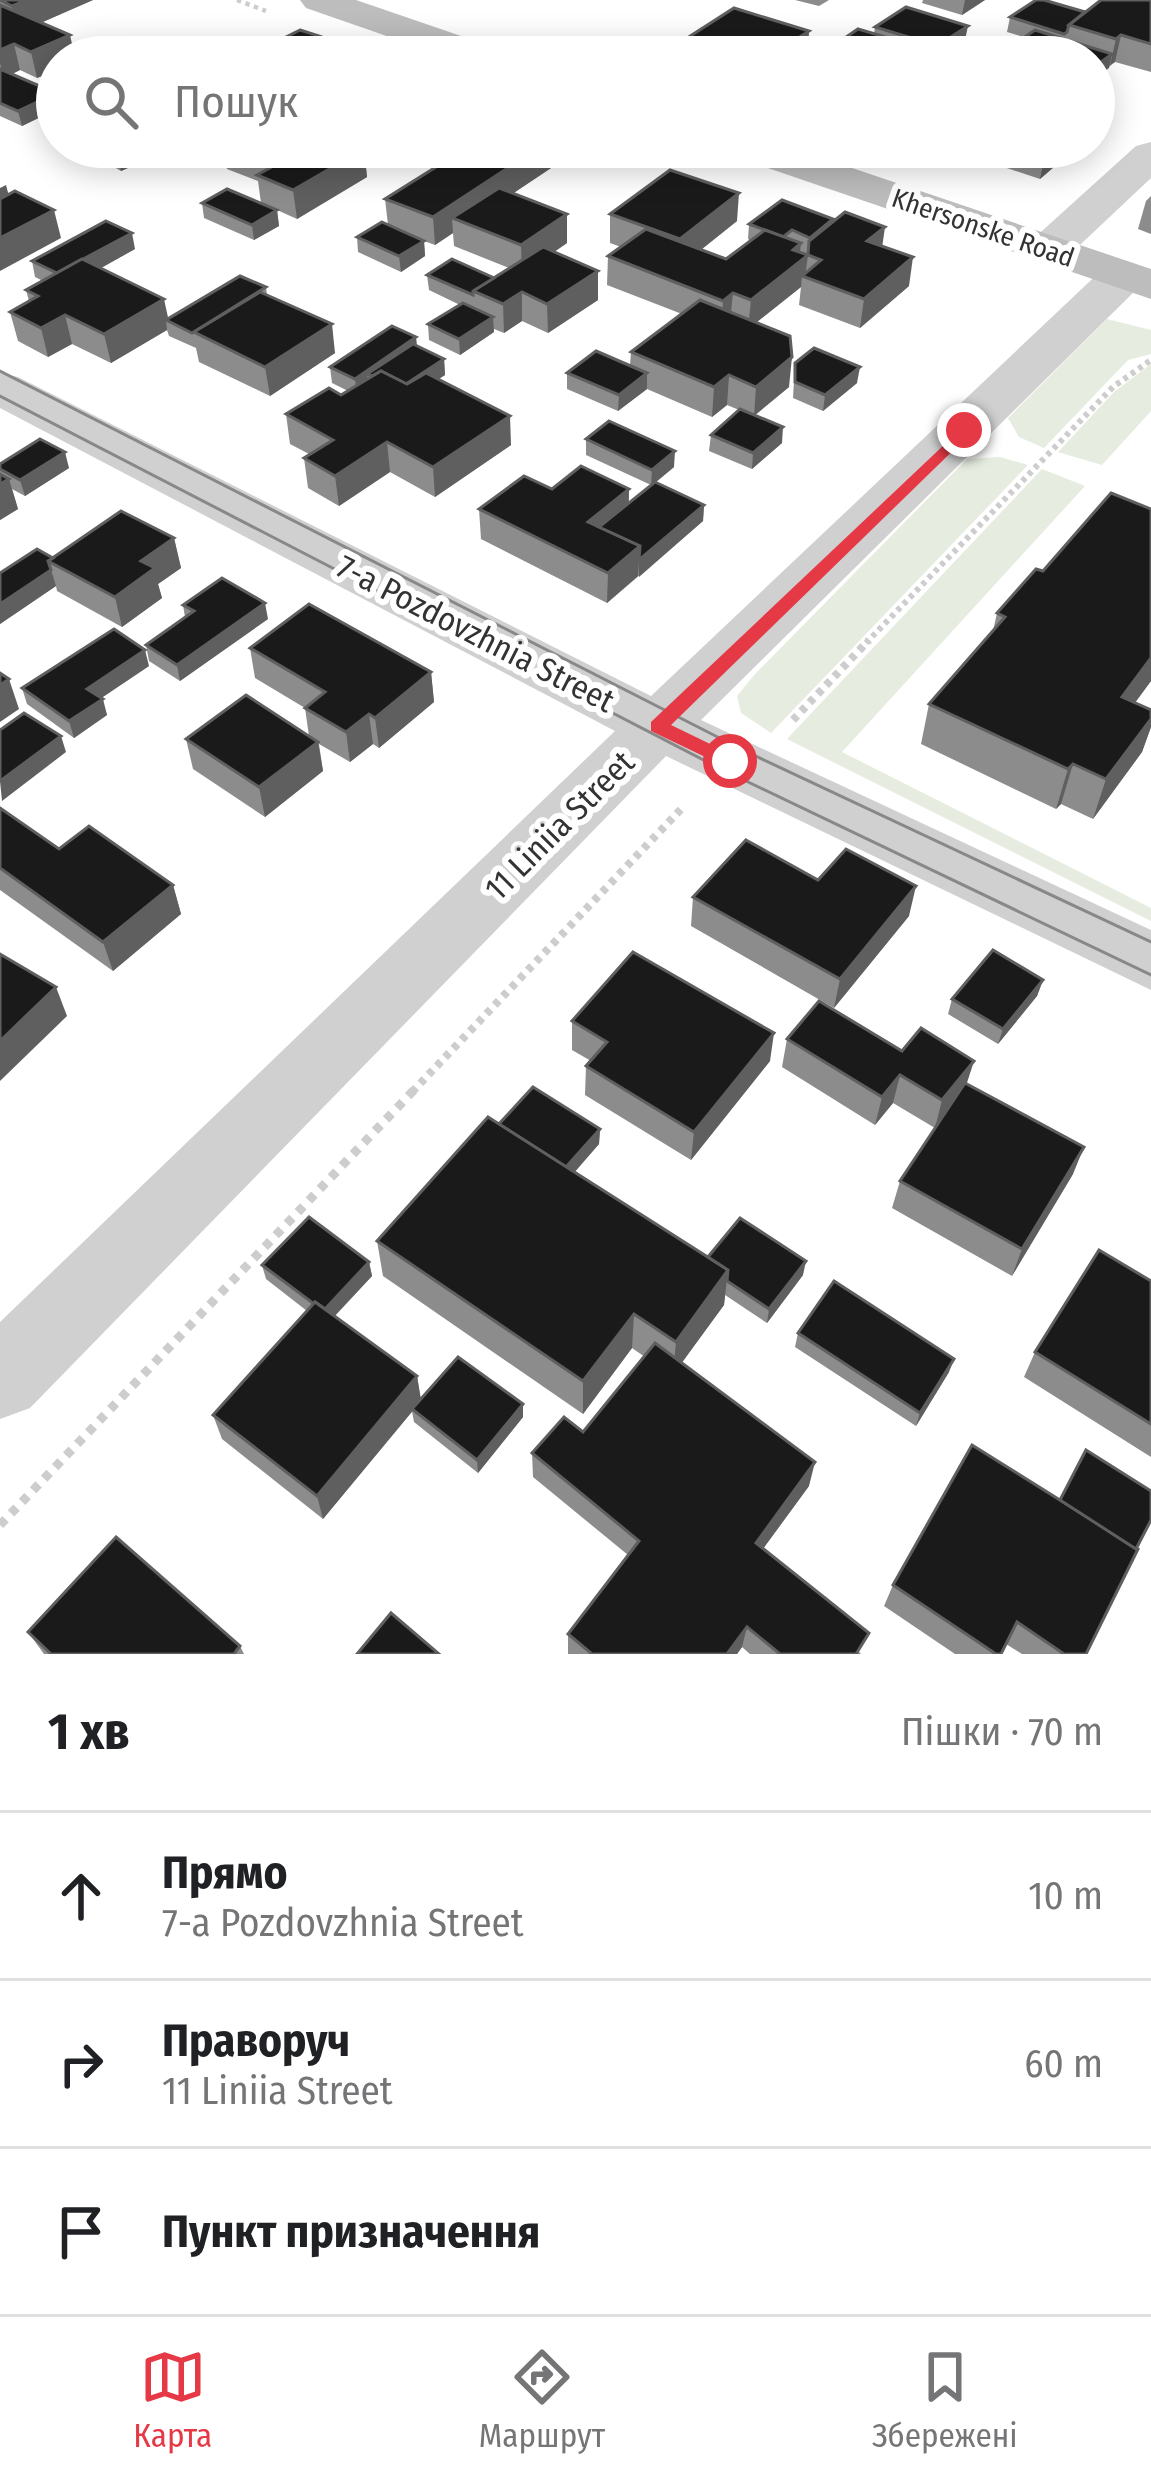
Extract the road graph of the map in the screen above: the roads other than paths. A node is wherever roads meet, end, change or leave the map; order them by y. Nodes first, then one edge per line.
1 (319, 0) edge
2 (424, 36) edge
3 (1151, 155) edge
4 (809, 168) edge
5 (1048, 250) junction
6 (1137, 280) edge
7 (0, 388) edge
8 (658, 726) junction
9 (1151, 962) edge
10 (0, 1379) edge

1 - 2 main road
3 - 5 street
4 - 5 main road, Khersonske Road
5 - 6 main road, Khersonske Road
6 - 8 street, 11 Liniia Street
7 - 8 street, 7-a Pozdovzhnia Street
8 - 9 street, 7-a Pozdovzhnia Street
8 - 10 street, 11 Liniia Street

